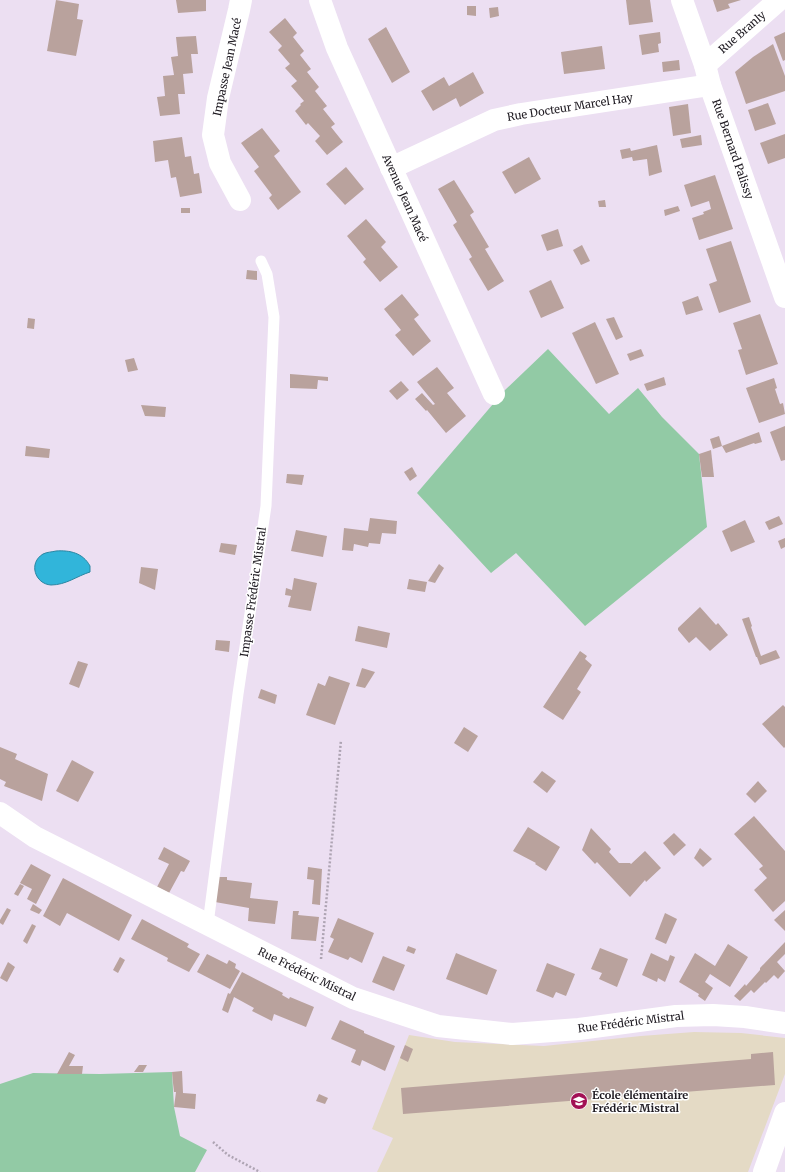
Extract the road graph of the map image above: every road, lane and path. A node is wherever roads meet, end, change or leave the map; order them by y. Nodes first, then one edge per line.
1 (241, 0) edge
2 (320, 0) edge
3 (682, 0) edge
4 (779, 0) edge
5 (708, 75) junction
6 (391, 168) junction
7 (240, 200) dead end
8 (261, 261) dead end
9 (785, 297) edge
10 (494, 394) dead end
11 (341, 740) dead end
12 (0, 813) edge
13 (208, 924) junction
14 (319, 981) junction
15 (785, 1023) edge
16 (785, 1113) edge
17 (213, 1142) dead end
18 (260, 1172) edge
19 (764, 1172) edge

1 - 7 street, Impasse Jean Macé
2 - 6 street, Avenue Jean Macé
3 - 5 street, Rue Bernard Palissy
4 - 5 street, Rue Branly
5 - 6 street, Rue Docteur Marcel Hay
5 - 9 street, Rue Bernard Palissy
6 - 10 street, Avenue Jean Macé
8 - 13 lane, Impasse Frédéric Mistral
11 - 14 path
12 - 13 street, Rue Frédéric Mistral
13 - 14 street, Rue Frédéric Mistral
14 - 15 street, Rue Frédéric Mistral
16 - 19 street
17 - 18 path

